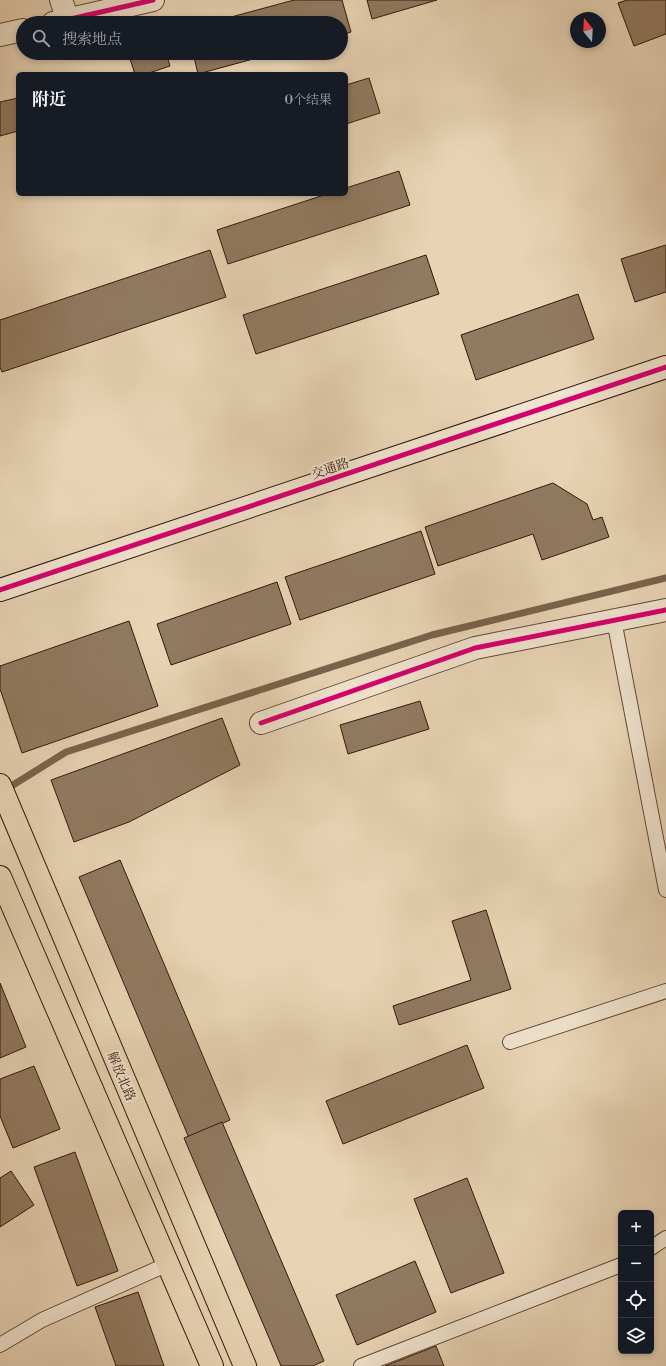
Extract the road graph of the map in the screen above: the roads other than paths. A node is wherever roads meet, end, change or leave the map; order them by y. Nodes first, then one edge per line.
1 (153, 0) edge
2 (61, 14) edge
3 (16, 32) edge
4 (0, 35) edge
5 (666, 367) edge
6 (0, 590) edge
7 (666, 610) edge
8 (614, 620) junction
9 (261, 723) dead end
10 (0, 785) edge
11 (0, 879) edge
12 (666, 890) edge
13 (666, 991) edge
14 (510, 1042) dead end
15 (666, 1238) edge
16 (654, 1246) edge
17 (168, 1264) junction
18 (618, 1266) edge
19 (0, 1345) edge
20 (212, 1366) edge
21 (245, 1366) edge
22 (361, 1366) edge

1 - 2 street
3 - 4 street
5 - 6 street, 交通路
7 - 8 street
8 - 9 street
8 - 12 lane
10 - 21 main road, 解放北路
11 - 17 main road
13 - 14 lane
15 - 16 lane
17 - 19 lane
17 - 20 main road
18 - 22 lane

